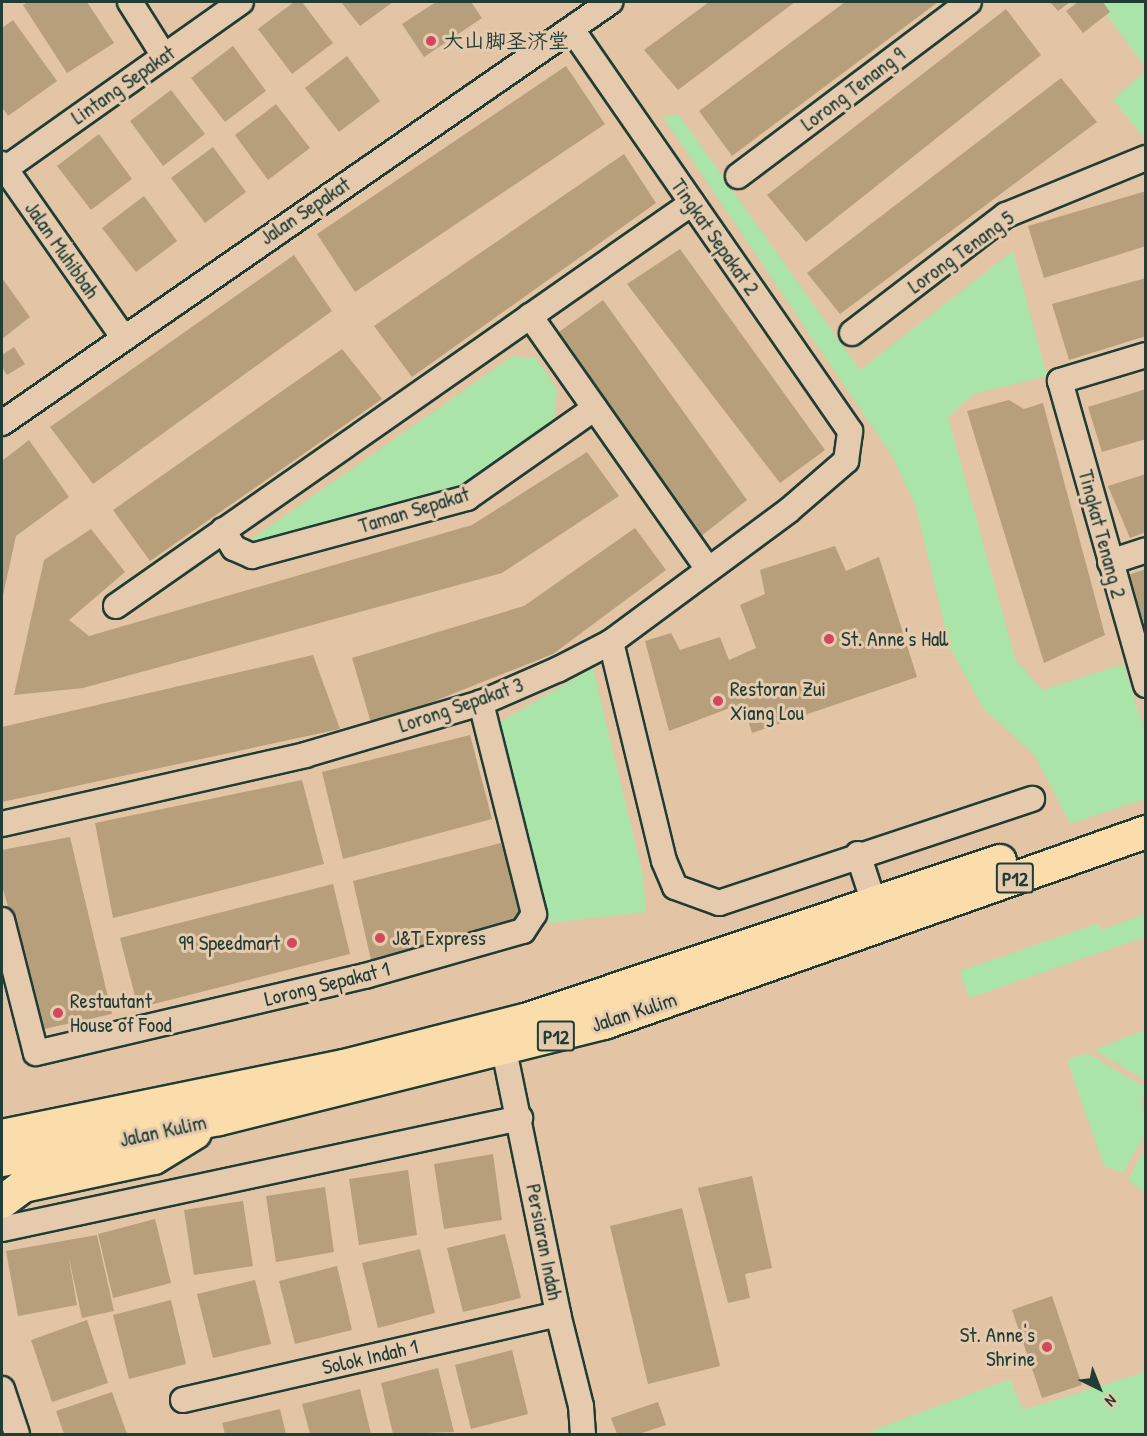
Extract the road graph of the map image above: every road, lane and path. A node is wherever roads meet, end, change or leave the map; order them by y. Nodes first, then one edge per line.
1 (130, 2) edge
2 (241, 2) edge
3 (610, 2) edge
4 (969, 2) edge
5 (572, 30) junction
6 (164, 56) junction
7 (1146, 158) edge
8 (3, 166) edge
9 (738, 176) dead end
10 (692, 203) junction
11 (530, 316) junction
12 (852, 333) dead end
13 (123, 336) junction
14 (1146, 355) edge
15 (595, 408) junction
16 (2, 423) edge
17 (850, 447) joint
18 (223, 530) junction
19 (1146, 550) edge
20 (1110, 562) junction
21 (708, 569) junction
22 (116, 606) dead end
23 (611, 642) junction
24 (1146, 685) edge
25 (481, 703) junction
26 (1032, 799) dead end
27 (1146, 810) edge
28 (2, 824) edge
29 (1146, 832) edge
30 (858, 854) junction
31 (874, 903) junction
32 (2, 921) edge
33 (504, 1050) junction
34 (520, 1118) junction
35 (219, 1119) junction
36 (2, 1121) edge
37 (62, 1125) junction
38 (2, 1136) edge
39 (2, 1160) edge
40 (2, 1202) edge
41 (2, 1229) edge
42 (558, 1314) junction
43 (2, 1389) edge
44 (183, 1400) dead end
45 (17, 1434) edge
46 (583, 1434) edge

1 - 6 street
2 - 6 street, Lintang Sepakat
3 - 5 street, Jalan Sepakat
4 - 9 street, Lorong Tenang 9
5 - 10 street, Tingkat Sepakat 2
5 - 13 street, Jalan Sepakat
6 - 8 street, Lintang Sepakat
7 - 12 street, Lorong Tenang 5
8 - 13 street, Jalan Muhibbah
10 - 11 street
10 - 17 street, Tingkat Sepakat 2
11 - 15 street
11 - 18 street
13 - 16 street, Jalan Sepakat
14 - 20 street, Tingkat Tenang 2
15 - 18 street, Taman Sepakat
15 - 21 street
17 - 21 street, Lorong Sepakat 3
18 - 22 street
19 - 20 street
20 - 24 street, Tingkat Tenang 2
21 - 23 street, Lorong Sepakat 3
23 - 25 street, Lorong Sepakat 3
23 - 30 street
25 - 28 street, Lorong Sepakat 3
25 - 32 street, Lorong Sepakat 1
26 - 30 street
27 - 31 main road, Jalan Kulim
29 - 33 main road, Jalan Kulim / P12
30 - 31 street
31 - 37 main road, Jalan Kulim / P12
33 - 34 street, Persiaran Indah
33 - 35 main road, Jalan Kulim / P12
34 - 41 street
34 - 42 street, Persiaran Indah
35 - 39 main road, Jalan Kulim / P12
35 - 40 main road
36 - 37 main road
37 - 38 main road, Jalan Kulim / P12
42 - 44 street, Solok Indah 1
42 - 46 street, Persiaran Indah
43 - 45 street

